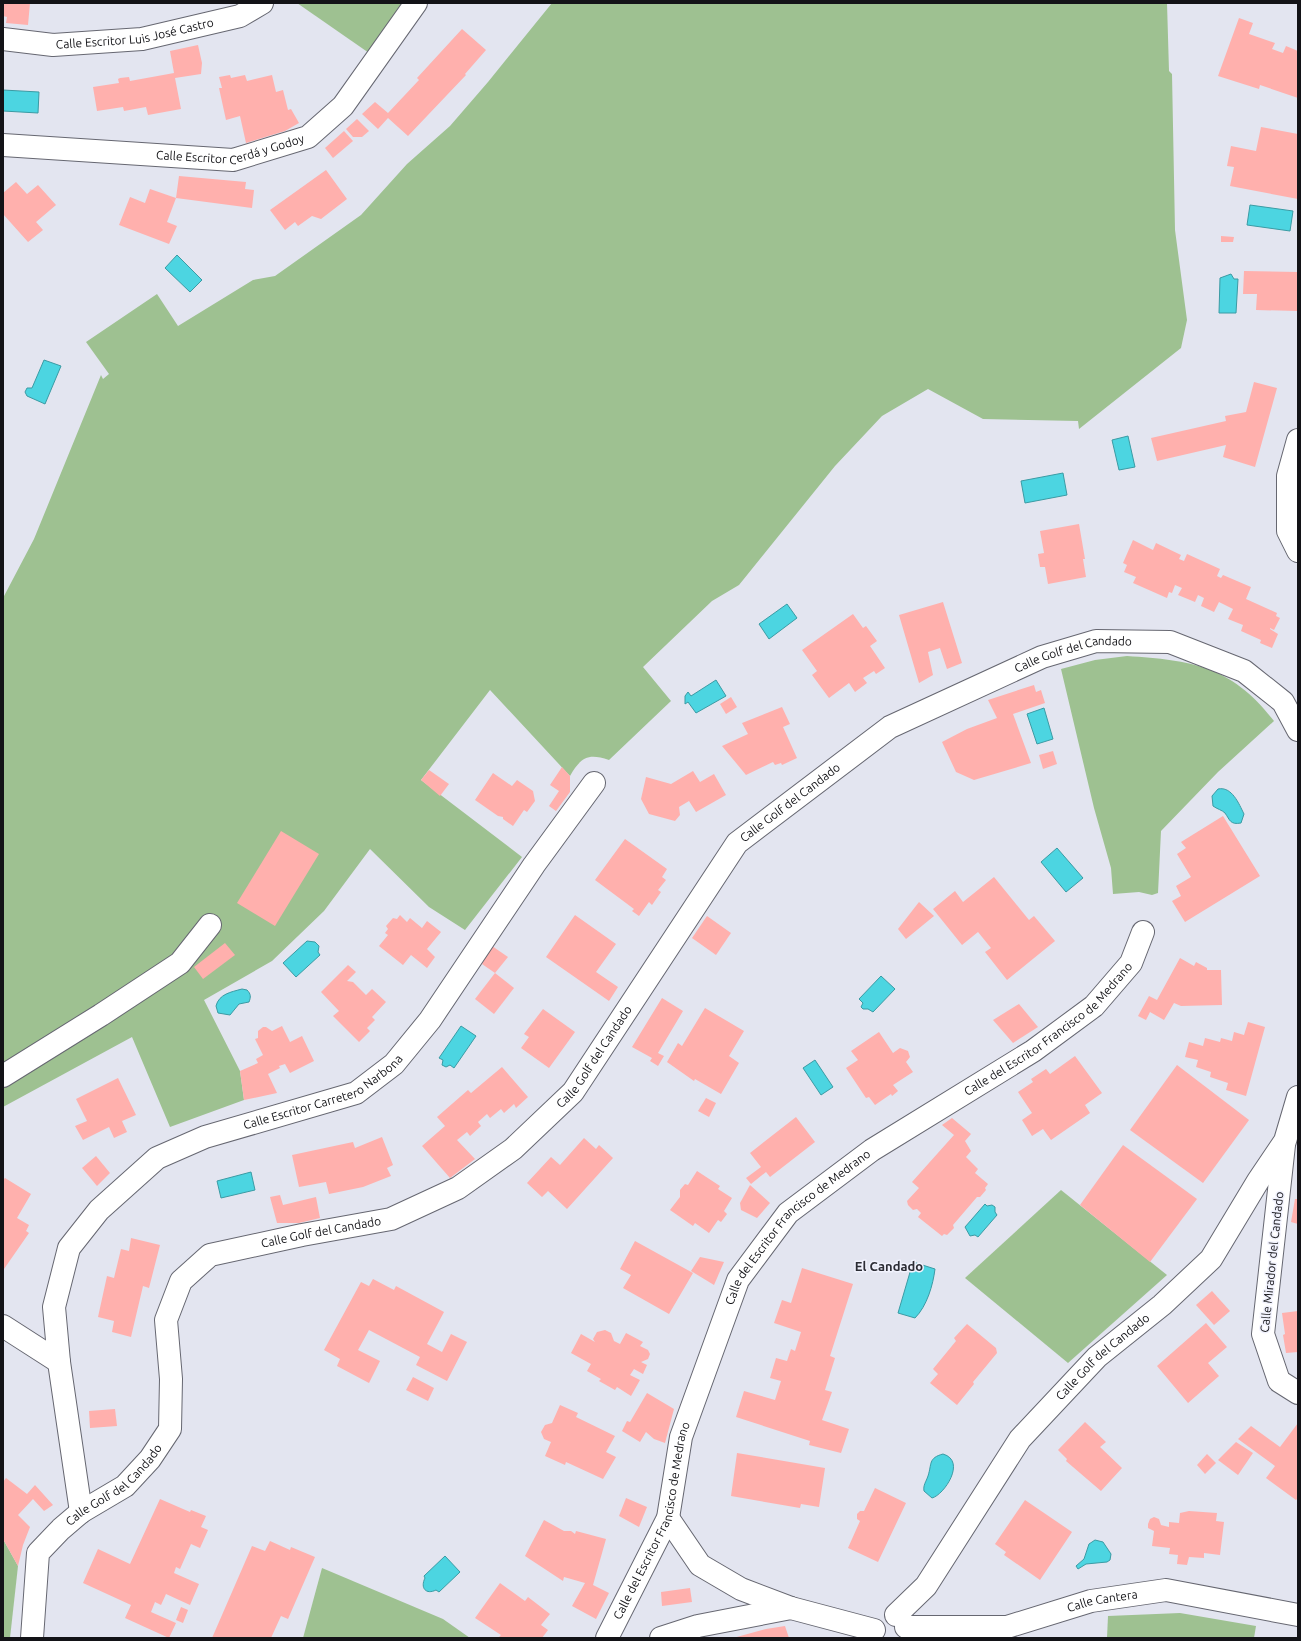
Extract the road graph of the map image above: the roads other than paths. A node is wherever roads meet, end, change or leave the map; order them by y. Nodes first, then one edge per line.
1 (262, 3) edge
2 (416, 3) edge
3 (3, 39) edge
4 (3, 146) edge
5 (1298, 440) edge
6 (1298, 551) edge
7 (1298, 730) edge
8 (594, 783) dead end
9 (210, 925) dead end
10 (1142, 932) dead end
11 (3, 1076) edge
12 (1298, 1097) edge
13 (1285, 1141) junction
14 (3, 1326) edge
15 (59, 1362) junction
16 (1298, 1393) edge
17 (81, 1512) junction
18 (668, 1518) junction
19 (791, 1608) junction
20 (1298, 1616) edge
21 (902, 1626) edge
22 (875, 1634) edge
23 (32, 1638) edge
24 (607, 1638) edge
25 (661, 1638) edge

1 - 3 street, Calle Escritor Luis José Castro
2 - 4 street, Calle Escritor Cerdá y Godoy
5 - 6 street
7 - 17 street, Calle Golf del Candado
8 - 15 street, Calle Escritor Carretero Narbona
9 - 11 street
10 - 18 street, Calle del Escritor Francisco de Medrano
12 - 13 street, Calle Golf del Candado
13 - 16 street, Calle Mirador del Candado
13 - 21 street, Calle Golf del Candado
14 - 15 street
15 - 17 street, Calle Escritor Carretero Narbona
17 - 23 street, Calle Golf del Candado
18 - 19 street
18 - 24 street, Calle del Escritor Francisco de Medrano
19 - 22 street
19 - 25 street
20 - 21 street, Calle Cantera
21 - 22 street, Calle Cantera

